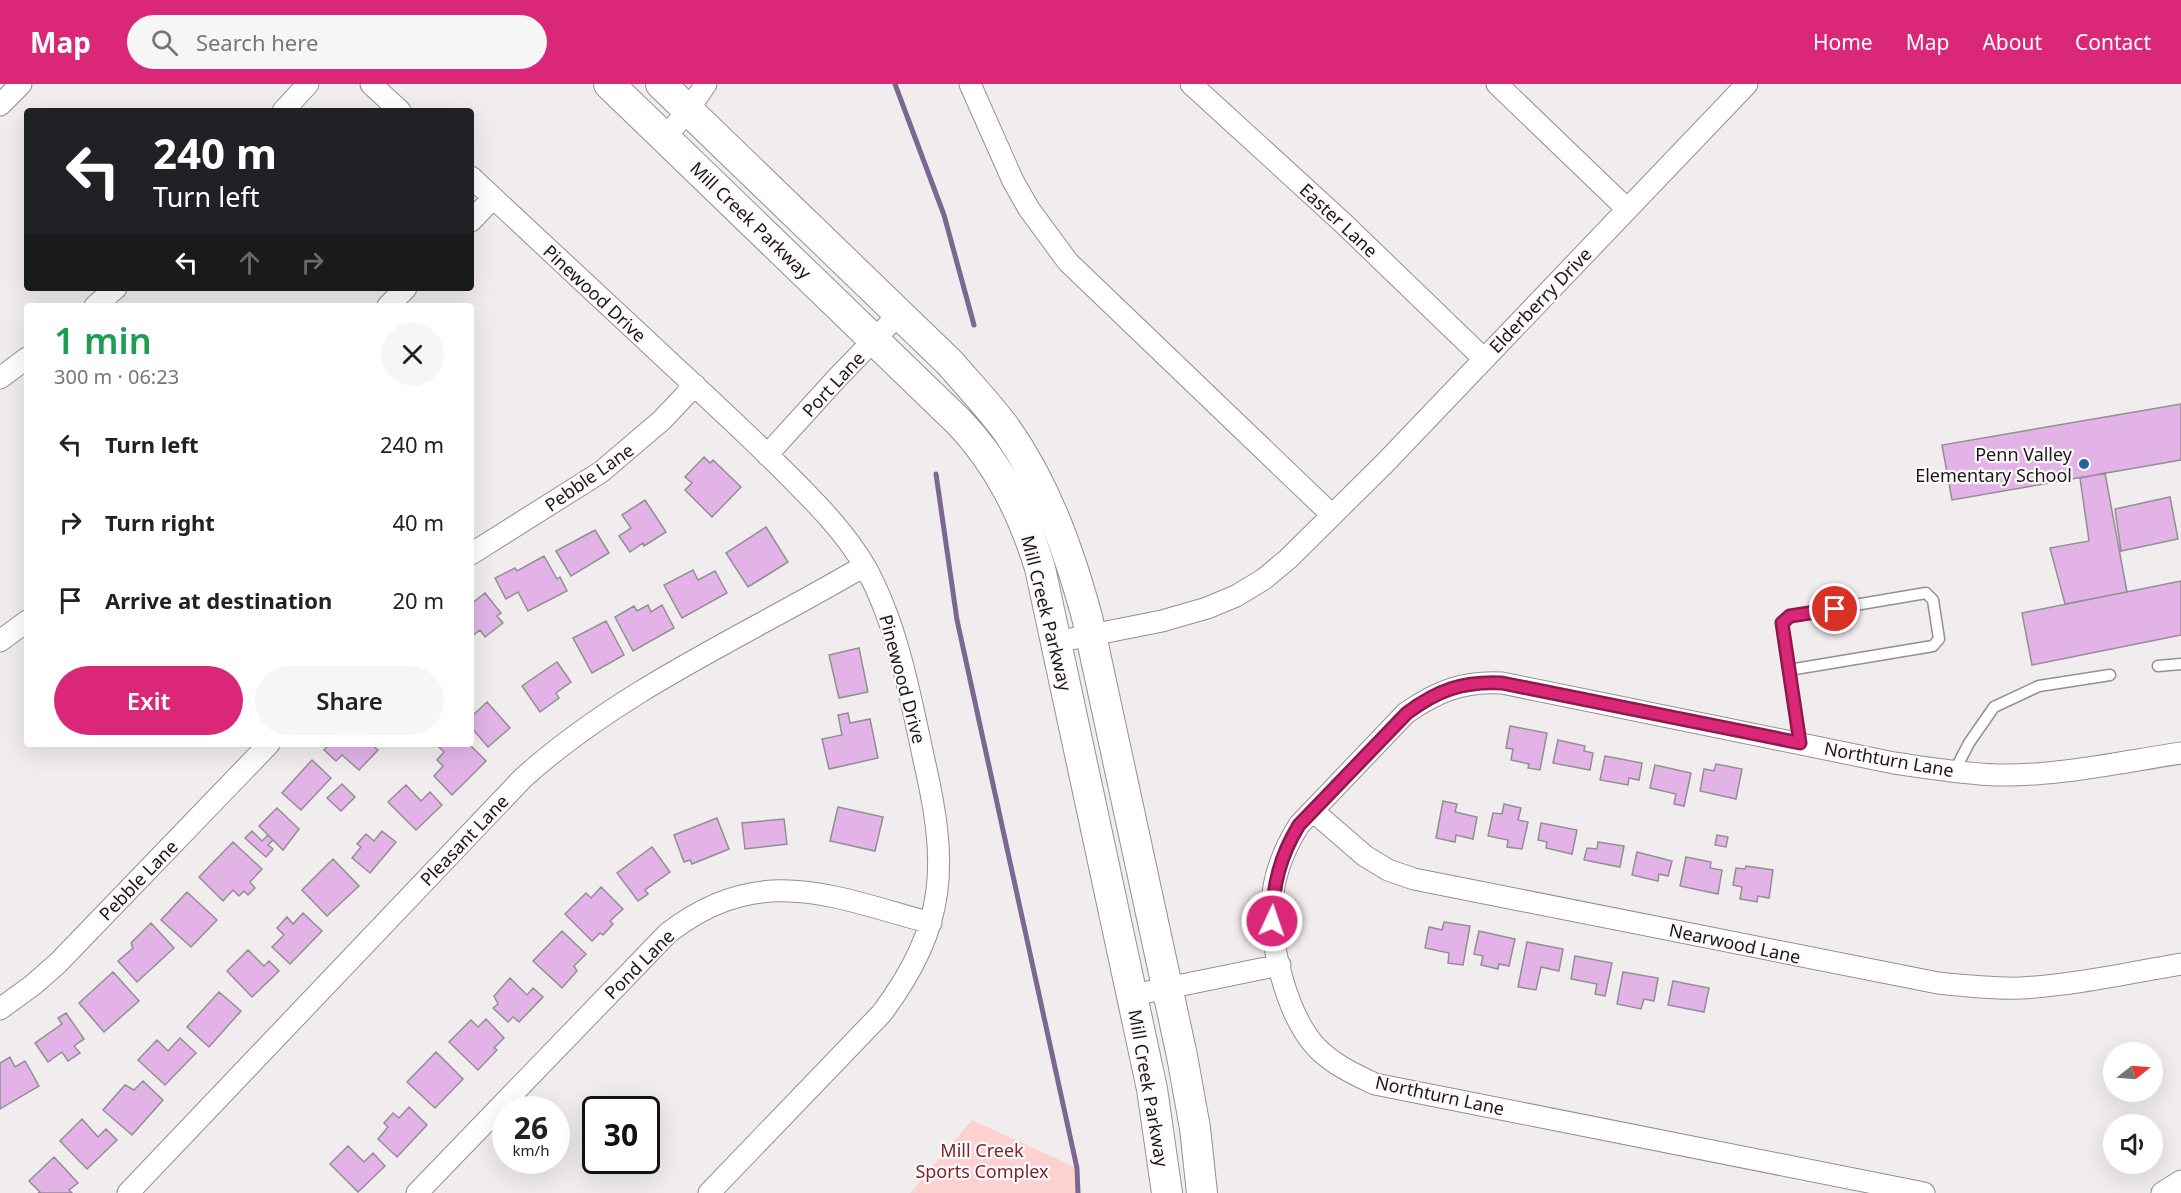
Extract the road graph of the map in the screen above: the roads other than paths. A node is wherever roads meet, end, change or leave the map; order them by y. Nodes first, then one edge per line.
1 (21, 84) edge
2 (308, 84) edge
3 (370, 84) edge
4 (609, 84) edge
5 (661, 84) edge
6 (706, 84) edge
7 (970, 84) edge
8 (1191, 84) edge
9 (1497, 84) edge
10 (1747, 84) edge
11 (0, 105) edge
12 (286, 108) edge
13 (397, 108) edge
14 (688, 110) junction
15 (665, 138) junction
16 (474, 180) edge
17 (494, 198) junction
18 (1627, 209) junction
19 (474, 218) edge
20 (112, 291) edge
21 (403, 291) edge
22 (98, 303) edge
23 (391, 303) edge
24 (899, 314) junction
25 (875, 339) junction
26 (1484, 359) junction
27 (24, 360) edge
28 (0, 378) edge
29 (695, 385) junction
30 (767, 454) junction
31 (1332, 515) junction
32 (474, 552) edge
33 (864, 566) junction
34 (24, 623) edge
35 (1091, 636) junction
36 (0, 641) edge
37 (1056, 642) junction
38 (2181, 664) edge
39 (2158, 666) dead end
40 (1789, 670) junction
41 (2110, 675) dead end
42 (1800, 743) junction
43 (266, 747) edge
44 (2181, 753) edge
45 (1954, 772) junction
46 (1313, 810) junction
47 (931, 923) junction
48 (2181, 964) edge
49 (1280, 965) junction
50 (1167, 988) junction
51 (1133, 995) junction
52 (0, 1009) edge
53 (2181, 1180) edge
54 (128, 1193) edge
55 (417, 1193) edge
56 (709, 1193) edge
57 (1167, 1193) edge
58 (1202, 1193) edge
59 (1924, 1193) edge
60 (2162, 1193) edge

1 - 11 street
2 - 12 street
3 - 13 street
4 - 15 main road, Mill Creek Parkway
5 - 14 main road, Mill Creek Parkway
6 - 14 street
7 - 31 street
8 - 26 street, Easter Lane
9 - 18 street
10 - 18 street, Elderberry Drive
14 - 15 street
14 - 24 main road, Mill Creek Parkway
15 - 25 main road, Mill Creek Parkway
16 - 17 street, Pinewood Drive
17 - 19 street
17 - 29 street, Pinewood Drive
18 - 26 street, Elderberry Drive
20 - 22 street
21 - 23 street
24 - 25 street, Port Lane
24 - 35 main road, Mill Creek Parkway
25 - 30 street, Port Lane
25 - 37 main road, Mill Creek Parkway
26 - 31 street, Elderberry Drive
27 - 28 street
29 - 30 street, Pinewood Drive
29 - 32 street, Pebble Lane
30 - 33 street, Pinewood Drive
31 - 35 street, Elderberry Drive
33 - 47 street, Pinewood Drive
33 - 54 street, Pleasant Lane
34 - 36 street
35 - 37 street, Elderberry Drive
35 - 50 main road, Mill Creek Parkway
37 - 51 main road, Mill Creek Parkway
38 - 39 lane
40 - 40 lane
40 - 42 lane
41 - 45 lane
42 - 45 street, Northturn Lane
42 - 46 street, Northturn Lane
43 - 52 street, Pebble Lane
44 - 45 street, Northturn Lane
46 - 48 street, Nearwood Lane
46 - 49 street, Northturn Lane
47 - 55 street, Pond Lane
47 - 56 street, Pinewood Drive
49 - 50 street
49 - 59 street, Northturn Lane
50 - 51 street
50 - 58 main road, Mill Creek Parkway
51 - 57 main road, Mill Creek Parkway
53 - 60 street

